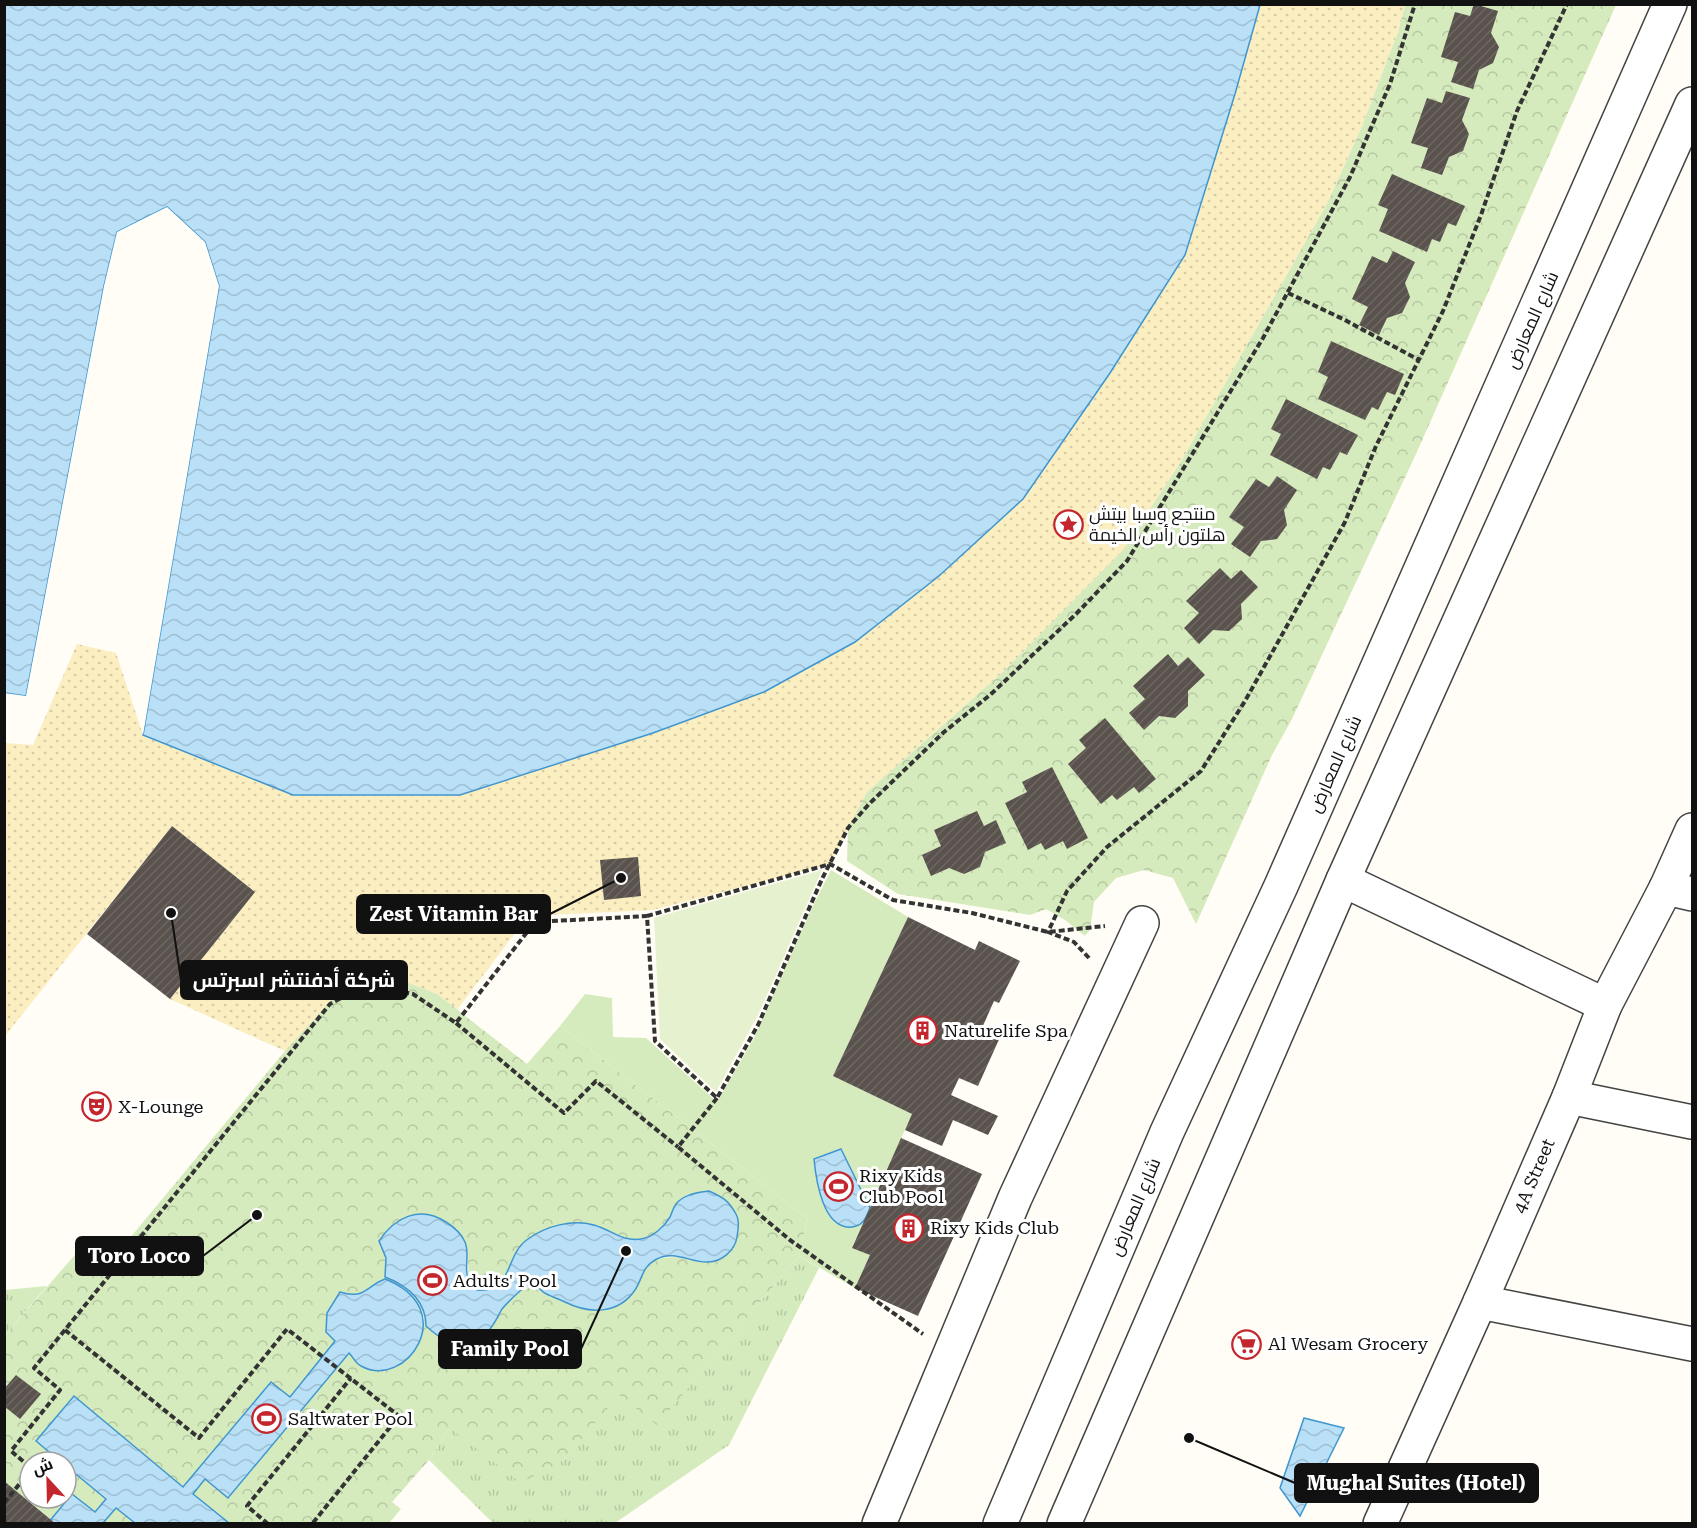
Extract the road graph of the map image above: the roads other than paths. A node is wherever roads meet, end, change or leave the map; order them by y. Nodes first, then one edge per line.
1 (1670, 4) edge
2 (1692, 104) edge
3 (1692, 830) edge
4 (1343, 880) junction
5 (1679, 891) edge
6 (1142, 923) road end
7 (1605, 1005) junction
8 (1569, 1097) junction
9 (1692, 1122) edge
10 (1480, 1302) junction
11 (1692, 1344) edge
12 (879, 1524) edge
13 (1000, 1524) edge
14 (1064, 1524) edge
15 (1380, 1524) edge

1 - 13 street, شارع المعارض
2 - 4 street
3 - 5 street, 4A Street
4 - 7 street
4 - 14 street
5 - 7 street, 4A Street
6 - 12 street
7 - 8 street, 4A Street
8 - 9 street
8 - 10 street, 4A Street
10 - 11 street
10 - 15 street, 4A Street

